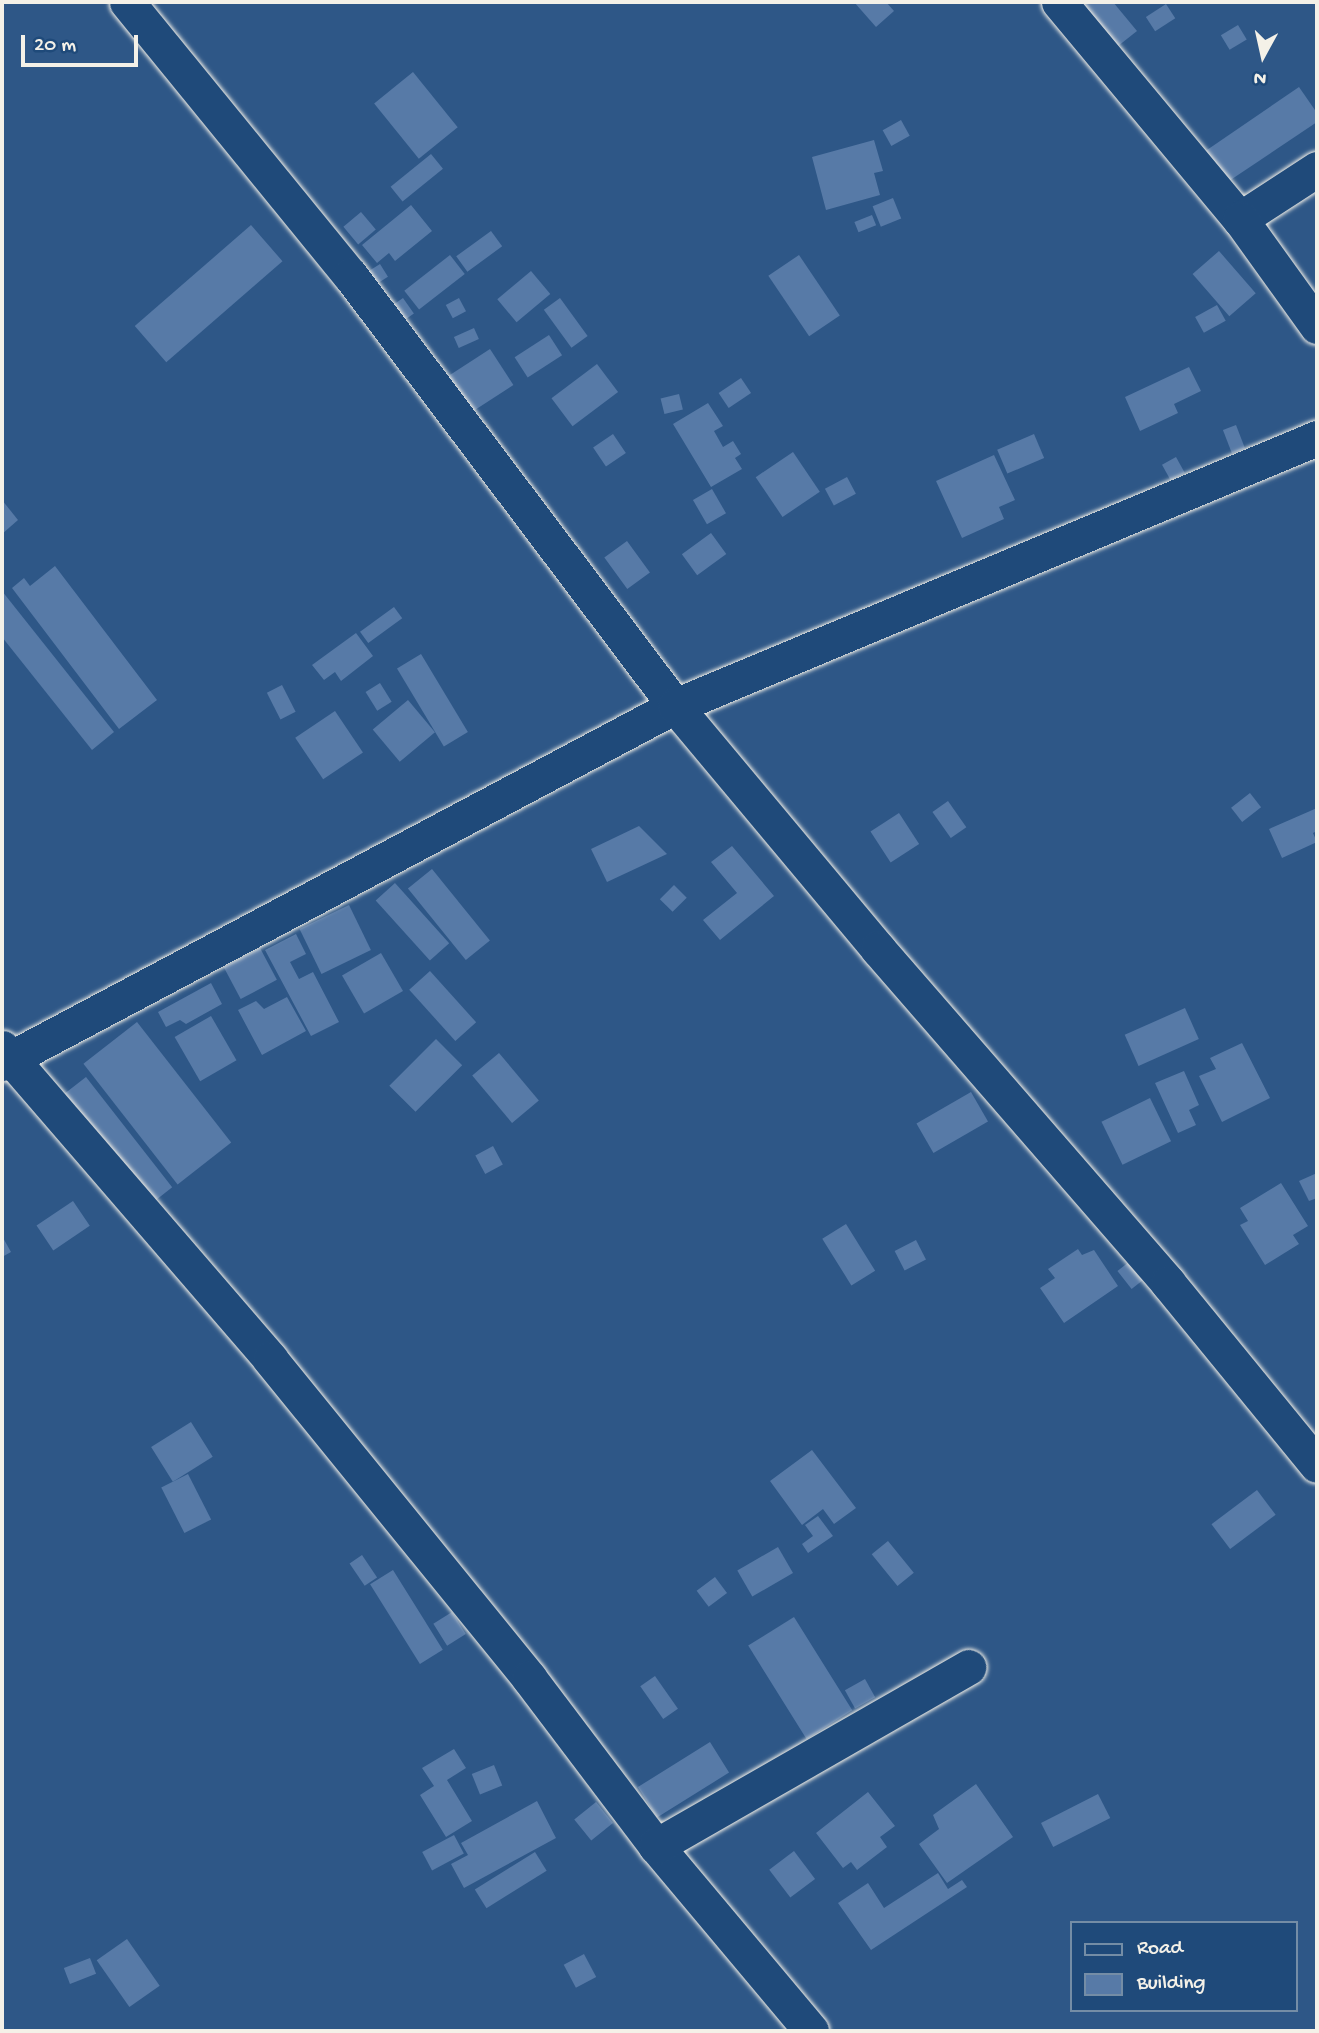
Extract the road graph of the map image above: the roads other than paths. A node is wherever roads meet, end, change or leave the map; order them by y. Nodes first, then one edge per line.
1 (127, 2) edge
2 (1059, 2) edge
3 (1317, 169) edge
4 (1240, 219) junction
5 (1317, 326) edge
6 (1317, 438) edge
7 (675, 706) junction
8 (5, 1057) edge
9 (1317, 1465) edge
10 (968, 1667) dead end
11 (656, 1846) junction
12 (811, 2031) edge

1 - 7 street
2 - 4 street
3 - 4 street
4 - 5 street
6 - 7 street
7 - 8 street
7 - 9 street
8 - 11 street
10 - 11 street
11 - 12 street

